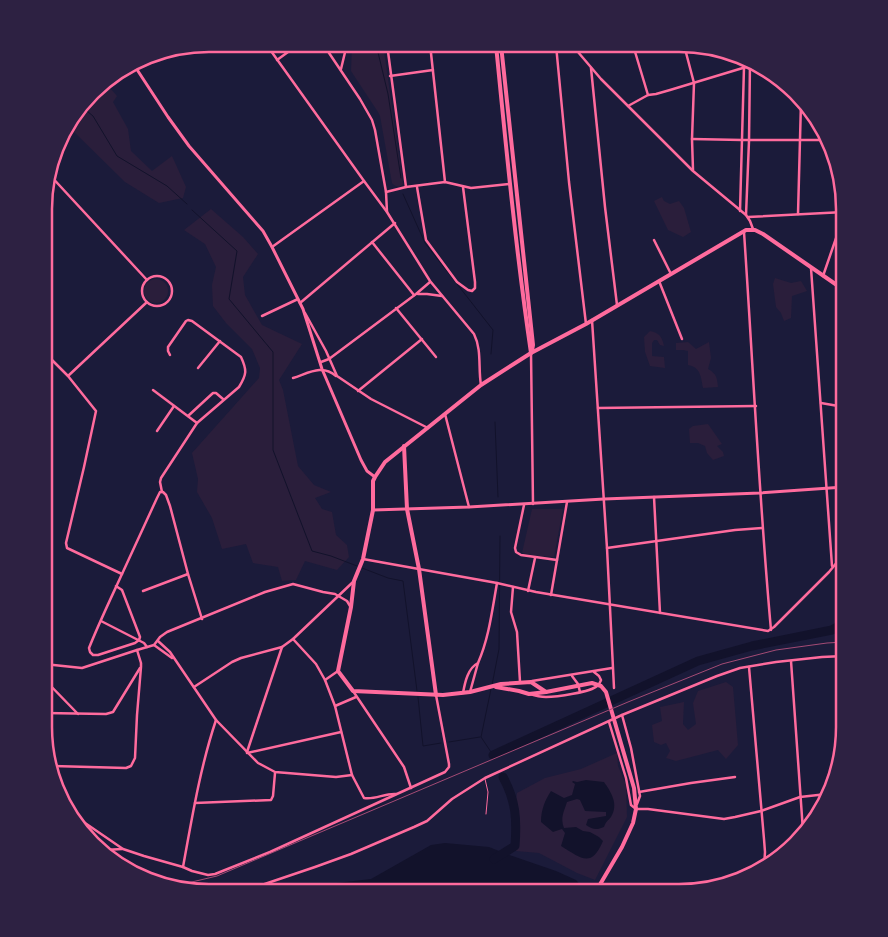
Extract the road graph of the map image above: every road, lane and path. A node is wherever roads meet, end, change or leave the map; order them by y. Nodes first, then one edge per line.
1 (272, 52) edge
2 (288, 52) edge
3 (329, 52) edge
4 (345, 52) edge
5 (387, 52) edge
6 (431, 52) edge
7 (497, 52) edge
8 (502, 52) edge
9 (557, 52) edge
10 (578, 52) edge
11 (635, 52) edge
12 (686, 53) edge
13 (277, 60) junction
14 (591, 67) junction
15 (744, 67) joint
16 (341, 69) junction
17 (137, 70) edge
18 (432, 70) junction
19 (750, 70) edge
20 (390, 76) junction
21 (694, 83) junction
22 (648, 94) junction
23 (628, 106) junction
24 (801, 111) edge
25 (692, 139) junction
26 (742, 140) junction
27 (749, 140) junction
28 (800, 140) junction
29 (819, 140) edge
30 (693, 171) junction
31 (56, 181) edge
32 (364, 181) junction
33 (445, 182) junction
34 (511, 184) junction
35 (417, 186) junction
36 (463, 186) junction
37 (406, 187) junction
38 (386, 192) junction
39 (740, 211) junction
40 (387, 212) junction
41 (835, 213) edge
42 (798, 214) junction
43 (747, 216) junction
44 (395, 223) junction
45 (753, 229) junction
46 (744, 232) junction
47 (654, 240) dead end
48 (835, 240) edge
49 (372, 242) junction
50 (272, 247) junction
51 (811, 268) junction
52 (671, 274) junction
53 (823, 276) junction
54 (147, 280) junction
55 (659, 281) junction
56 (430, 282) junction
57 (835, 284) edge
58 (524, 288) junction
59 (415, 294) junction
60 (442, 296) junction
61 (299, 301) junction
62 (147, 302) junction
63 (618, 305) junction
64 (396, 308) junction
65 (303, 309) junction
66 (262, 316) dead end
67 (592, 320) junction
68 (586, 324) junction
69 (422, 339) junction
70 (682, 339) dead end
71 (220, 341) junction
72 (531, 353) junction
73 (170, 355) dead end
74 (436, 357) dead end
75 (329, 359) junction
76 (52, 360) edge
77 (320, 362) junction
78 (198, 368) dead end
79 (322, 369) junction
80 (68, 376) junction
81 (337, 376) junction
82 (293, 378) dead end
83 (481, 385) junction
84 (153, 390) dead end
85 (358, 391) junction
86 (224, 400) junction
87 (821, 403) junction
88 (835, 405) edge
89 (174, 406) junction
90 (756, 406) junction
91 (598, 408) junction
92 (444, 414) junction
93 (188, 416) junction
94 (197, 423) junction
95 (428, 428) junction
96 (157, 431) dead end
97 (404, 446) junction
98 (375, 476) junction
99 (826, 488) junction
100 (835, 488) edge
101 (162, 492) junction
102 (760, 492) junction
103 (654, 496) junction
104 (604, 499) junction
105 (567, 502) junction
106 (533, 504) junction
107 (524, 505) junction
108 (469, 507) junction
109 (407, 509) junction
110 (373, 510) junction
111 (762, 528) junction
112 (656, 541) junction
113 (607, 548) junction
114 (535, 558) junction
115 (363, 559) junction
116 (557, 560) junction
117 (835, 564) edge
118 (832, 568) junction
119 (419, 569) junction
120 (122, 574) junction
121 (188, 574) junction
122 (354, 580) junction
123 (498, 583) junction
124 (116, 586) junction
125 (513, 587) junction
126 (143, 591) dead end
127 (528, 591) junction
128 (552, 595) junction
129 (339, 596) junction
130 (609, 605) junction
131 (351, 607) junction
132 (660, 613) junction
133 (202, 619) junction
134 (101, 621) junction
135 (771, 630) junction
136 (293, 639) junction
137 (139, 640) junction
138 (158, 641) junction
139 (154, 644) junction
140 (282, 647) junction
141 (147, 648) junction
142 (137, 650) junction
143 (835, 656) edge
144 (175, 660) junction
145 (791, 660) junction
146 (478, 663) junction
147 (53, 665) edge
148 (141, 667) junction
149 (748, 667) junction
150 (612, 668) junction
151 (338, 671) junction
152 (594, 672) junction
153 (572, 675) junction
154 (325, 680) junction
155 (520, 682) junction
156 (193, 687) junction
157 (494, 687) junction
158 (53, 688) edge
159 (527, 688) junction
160 (614, 688) dead end
161 (353, 691) junction
162 (464, 692) junction
163 (470, 692) junction
164 (547, 692) junction
165 (580, 692) junction
166 (436, 695) junction
167 (356, 696) junction
168 (335, 706) junction
169 (53, 713) edge
170 (78, 714) junction
171 (622, 715) junction
172 (216, 720) junction
173 (608, 722) junction
174 (341, 732) junction
175 (247, 753) junction
176 (58, 766) edge
177 (275, 772) junction
178 (352, 775) junction
179 (735, 777) dead end
180 (485, 778) junction
181 (411, 788) junction
182 (639, 792) junction
183 (398, 794) junction
184 (820, 795) edge
185 (800, 797) junction
186 (195, 803) junction
187 (636, 807) junction
188 (761, 811) junction
189 (486, 814) dead end
190 (84, 822) edge
191 (802, 824) edge
192 (123, 849) junction
193 (111, 850) edge
194 (765, 859) edge
195 (184, 867) junction
196 (265, 884) edge
197 (601, 884) edge

1 - 13 street
2 - 13 street
3 - 16 street
4 - 16 street
5 - 20 street
6 - 18 street
7 - 34 main road
8 - 58 main road
9 - 68 street
10 - 14 street
11 - 22 street
12 - 21 street
13 - 32 street
14 - 23 street
14 - 63 street
15 - 21 street
15 - 26 street
16 - 38 street
17 - 50 street
18 - 20 street
18 - 33 street
19 - 27 street
20 - 37 street
21 - 22 street
21 - 25 street
22 - 23 street
23 - 30 street
24 - 28 street
25 - 26 street
25 - 30 street
26 - 27 street
26 - 39 street
27 - 28 street
27 - 43 street
28 - 29 street
28 - 42 street
30 - 39 street
31 - 54 street
32 - 40 street
32 - 50 street
33 - 35 street
33 - 36 street
34 - 36 street
34 - 58 main road
35 - 36 street
35 - 37 street
37 - 38 street
38 - 40 street
39 - 43 street
40 - 44 street
41 - 42 street
42 - 43 street
43 - 45 street
44 - 49 street
44 - 56 street
45 - 46 main road
45 - 51 main road
46 - 52 main road
46 - 90 street
47 - 52 street
48 - 53 street
49 - 59 street
49 - 61 street
50 - 61 street
51 - 53 main road
51 - 87 street
52 - 55 main road
53 - 57 main road
54 - 62 street
54 - 62 street
55 - 63 main road
55 - 70 street
56 - 59 street
56 - 60 street
58 - 72 main road
59 - 60 street
59 - 64 street
60 - 83 street
61 - 65 street
61 - 66 street
62 - 80 street
63 - 67 main road
64 - 69 street
64 - 75 street
65 - 75 street
65 - 77 street
67 - 68 main road
67 - 91 street
68 - 72 main road
69 - 74 street
69 - 85 street
71 - 73 street
71 - 78 street
71 - 86 street
72 - 83 main road
72 - 106 street
75 - 77 street
75 - 81 street
76 - 80 street
77 - 79 street
79 - 81 street
79 - 82 street
79 - 98 street
80 - 120 street
81 - 85 street
83 - 92 main road
84 - 89 street
85 - 95 street
86 - 93 street
86 - 94 street
87 - 88 street
87 - 99 street
89 - 93 street
89 - 96 street
90 - 91 street
90 - 102 street
91 - 104 street
92 - 95 main road
92 - 108 street
93 - 94 street
94 - 101 street
95 - 97 main road
97 - 98 main road
97 - 109 main road
98 - 110 main road
99 - 100 street
99 - 102 street
99 - 118 street
101 - 120 street
101 - 121 street
102 - 103 street
102 - 111 street
103 - 104 street
103 - 112 street
104 - 105 street
104 - 113 street
105 - 106 street
105 - 116 street
106 - 107 street
107 - 108 street
107 - 114 street
108 - 109 street
109 - 110 street
109 - 119 main road
110 - 115 main road
111 - 112 street
111 - 135 street
112 - 113 street
112 - 132 street
113 - 130 street
114 - 116 street
114 - 127 street
115 - 119 street
115 - 122 main road
116 - 128 street
117 - 118 street
118 - 135 street
119 - 123 street
119 - 166 main road
120 - 124 street
121 - 126 street
121 - 133 street
122 - 129 street
122 - 131 main road
123 - 125 street
123 - 146 street
124 - 134 street
124 - 137 street
125 - 127 street
125 - 155 street
127 - 128 street
128 - 130 street
129 - 131 street
129 - 133 street
129 - 136 street
130 - 132 street
130 - 150 street
131 - 151 main road
132 - 135 street
133 - 138 street
134 - 137 street
134 - 137 street
136 - 140 street
136 - 154 street
137 - 141 street
138 - 139 street
138 - 144 street
139 - 141 street
139 - 144 street
140 - 156 street
140 - 175 street
141 - 142 street
142 - 147 street
142 - 148 street
143 - 145 street
144 - 156 street
145 - 149 street
145 - 185 street
146 - 162 street
146 - 163 street
148 - 170 street
148 - 176 street
149 - 171 street
149 - 188 street
150 - 152 street
150 - 160 street
151 - 154 street
151 - 161 main road
152 - 153 street
152 - 165 street
153 - 159 street
153 - 165 street
154 - 168 street
155 - 157 main road
155 - 159 main road
156 - 172 street
157 - 159 main road
157 - 163 main road
158 - 170 street
159 - 164 main road
159 - 164 main road
159 - 165 street
161 - 166 main road
161 - 167 street
162 - 163 main road
162 - 166 main road
164 - 187 main road
166 - 181 street
167 - 168 street
167 - 181 street
168 - 174 street
169 - 170 street
171 - 173 street
171 - 182 street
172 - 175 street
172 - 186 street
173 - 180 street
173 - 187 street
174 - 175 street
174 - 178 street
175 - 177 street
177 - 178 street
177 - 186 street
178 - 183 street
179 - 182 street
180 - 189 lane
180 - 196 street
181 - 183 street
182 - 187 street
183 - 195 street
184 - 185 street
185 - 188 street
185 - 191 street
186 - 195 street
187 - 188 street
187 - 197 main road
188 - 194 street
190 - 192 street
192 - 193 street
192 - 195 street

